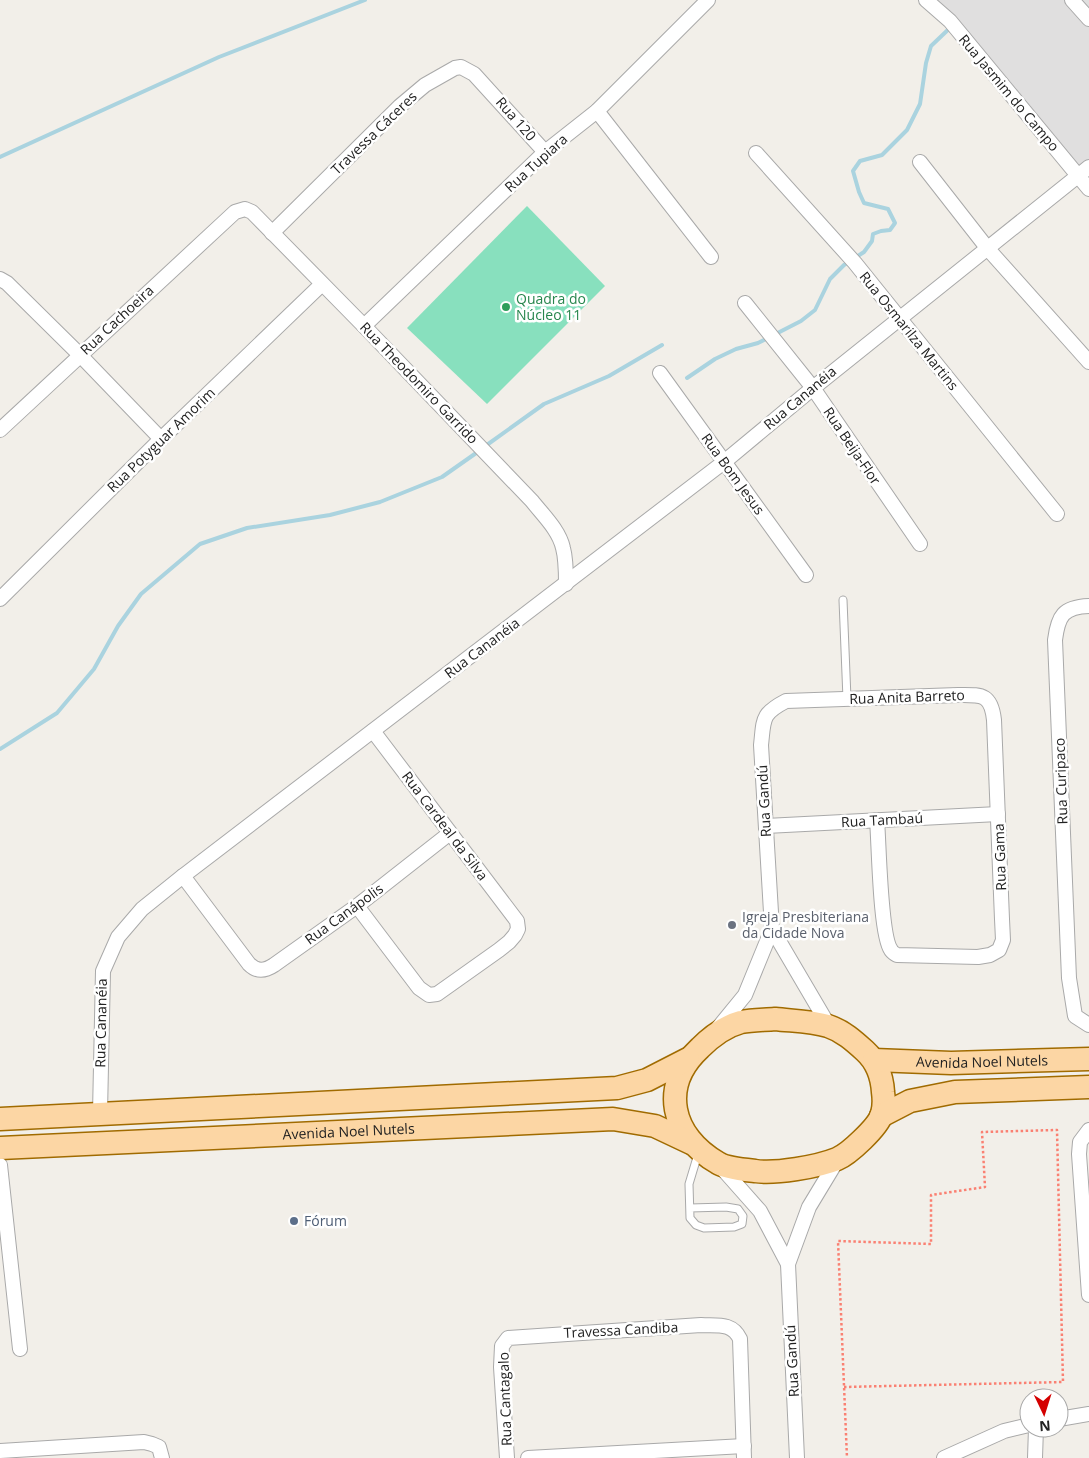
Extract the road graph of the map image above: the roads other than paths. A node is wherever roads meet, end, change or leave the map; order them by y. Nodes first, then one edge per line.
1 (708, 0) edge
2 (926, 0) edge
3 (1072, 0) edge
4 (1089, 19) edge
5 (487, 86) joint
6 (597, 111) junction
7 (545, 152) junction
8 (756, 152) dead end
9 (920, 162) dead end
10 (1083, 172) edge
11 (1089, 189) edge
12 (235, 212) joint
13 (272, 233) junction
14 (988, 249) junction
15 (712, 257) dead end
16 (0, 279) edge
17 (322, 284) junction
18 (745, 303) dead end
19 (900, 318) junction
20 (364, 326) junction
21 (80, 355) junction
22 (1089, 362) edge
23 (660, 373) dead end
24 (812, 388) junction
25 (0, 430) edge
26 (161, 439) junction
27 (724, 462) junction
28 (1057, 514) dead end
29 (920, 544) dead end
30 (806, 576) dead end
31 (566, 584) junction
32 (1, 598) edge
33 (843, 600) dead end
34 (1089, 606) edge
35 (847, 699) junction
36 (802, 700) joint
37 (994, 720) joint
38 (373, 731) junction
39 (998, 814) junction
40 (877, 820) junction
41 (766, 826) junction
42 (450, 833) junction
43 (182, 876) junction
44 (357, 906) junction
45 (772, 929) junction
46 (1089, 1025) edge
47 (828, 1026) junction
48 (711, 1036) junction
49 (688, 1059) junction
50 (1089, 1059) edge
51 (874, 1060) junction
52 (1089, 1087) edge
53 (100, 1113) junction
54 (882, 1116) junction
55 (0, 1119) edge
56 (1087, 1132) edge
57 (696, 1146) junction
58 (0, 1148) edge
59 (838, 1159) junction
60 (719, 1164) junction
61 (0, 1166) edge
62 (690, 1208) junction
63 (788, 1264) junction
64 (1089, 1295) edge
65 (505, 1340) joint
66 (20, 1349) dead end
67 (1089, 1414) edge
68 (1069, 1417) edge
69 (1019, 1427) edge
70 (1036, 1438) edge
71 (0, 1451) edge
72 (744, 1452) edge
73 (66, 1453) edge
74 (160, 1453) edge
75 (507, 1458) edge
76 (528, 1458) edge
77 (797, 1458) edge
78 (944, 1458) edge
79 (1036, 1458) edge

1 - 6 street, Rua Tupiara
2 - 10 street, Rua Jasmim do Campo
3 - 4 street
5 - 7 street, Rua 120
5 - 13 street, Travessa Cáceres
6 - 7 street, Rua Tupiara
6 - 15 street
7 - 20 street, Rua Tupiara
8 - 19 street, Rua Osmarilza Martins
9 - 14 street
10 - 11 street, Rua Jasmim do Campo
10 - 14 street, Rua Cananéia
12 - 13 street, Rua Theodomiro Garrido
12 - 21 street, Rua Cachoeira
13 - 17 street, Rua Theodomiro Garrido
14 - 19 street, Rua Cananéia
14 - 22 street
16 - 21 street
17 - 20 street, Rua Theodomiro Garrido
17 - 26 street, Rua Potyguar Amorim
18 - 24 street, Rua Beija-Flor
19 - 24 street, Rua Cananéia
19 - 28 street, Rua Osmarilza Martins
20 - 31 street, Rua Theodomiro Garrido
21 - 25 street, Rua Cachoeira
21 - 26 street
23 - 27 street, Rua Bom Jesus
24 - 27 street, Rua Cananéia
24 - 29 street, Rua Beija-Flor
26 - 32 street, Rua Potyguar Amorim
27 - 30 street, Rua Bom Jesus
27 - 31 street, Rua Cananéia
31 - 38 street, Rua Cananéia
33 - 35 lane
34 - 46 street, Rua Curipaco
35 - 36 street, Rua Anita Barreto
35 - 37 street, Rua Anita Barreto
36 - 41 street, Rua Gandú
37 - 39 street, Rua Gama
38 - 42 street, Rua Cardeal da Silva
38 - 43 street, Rua Cananéia
39 - 40 street, Rua Tambaú
39 - 40 street, Rua Gama
40 - 41 street, Rua Tambaú
41 - 45 street, Rua Gandú
42 - 44 street, Rua Canápolis
42 - 44 street, Rua Cardeal da Silva
43 - 44 street, Rua Canápolis
43 - 53 street, Rua Cananéia
45 - 47 street, Rua Gandú
45 - 48 street, Rua Gandú
47 - 48 main road
47 - 51 main road
48 - 49 main road
49 - 53 main road
49 - 57 main road
50 - 51 main road, Avenida Noel Nutels
51 - 54 main road
52 - 54 main road, Avenida Noel Nutels
53 - 55 main road
54 - 59 main road
56 - 64 street
57 - 58 main road, Avenida Noel Nutels
57 - 60 main road
57 - 62 lane
59 - 60 main road
59 - 63 street, Rua Gandú
60 - 63 street, Rua Gandú
61 - 66 street
62 - 62 lane
63 - 77 street, Rua Gandú
65 - 72 street, Travessa Candiba
65 - 75 street, Rua Cantagalo
67 - 68 street
69 - 78 street
70 - 79 street
71 - 73 street
72 - 76 street
73 - 74 street

